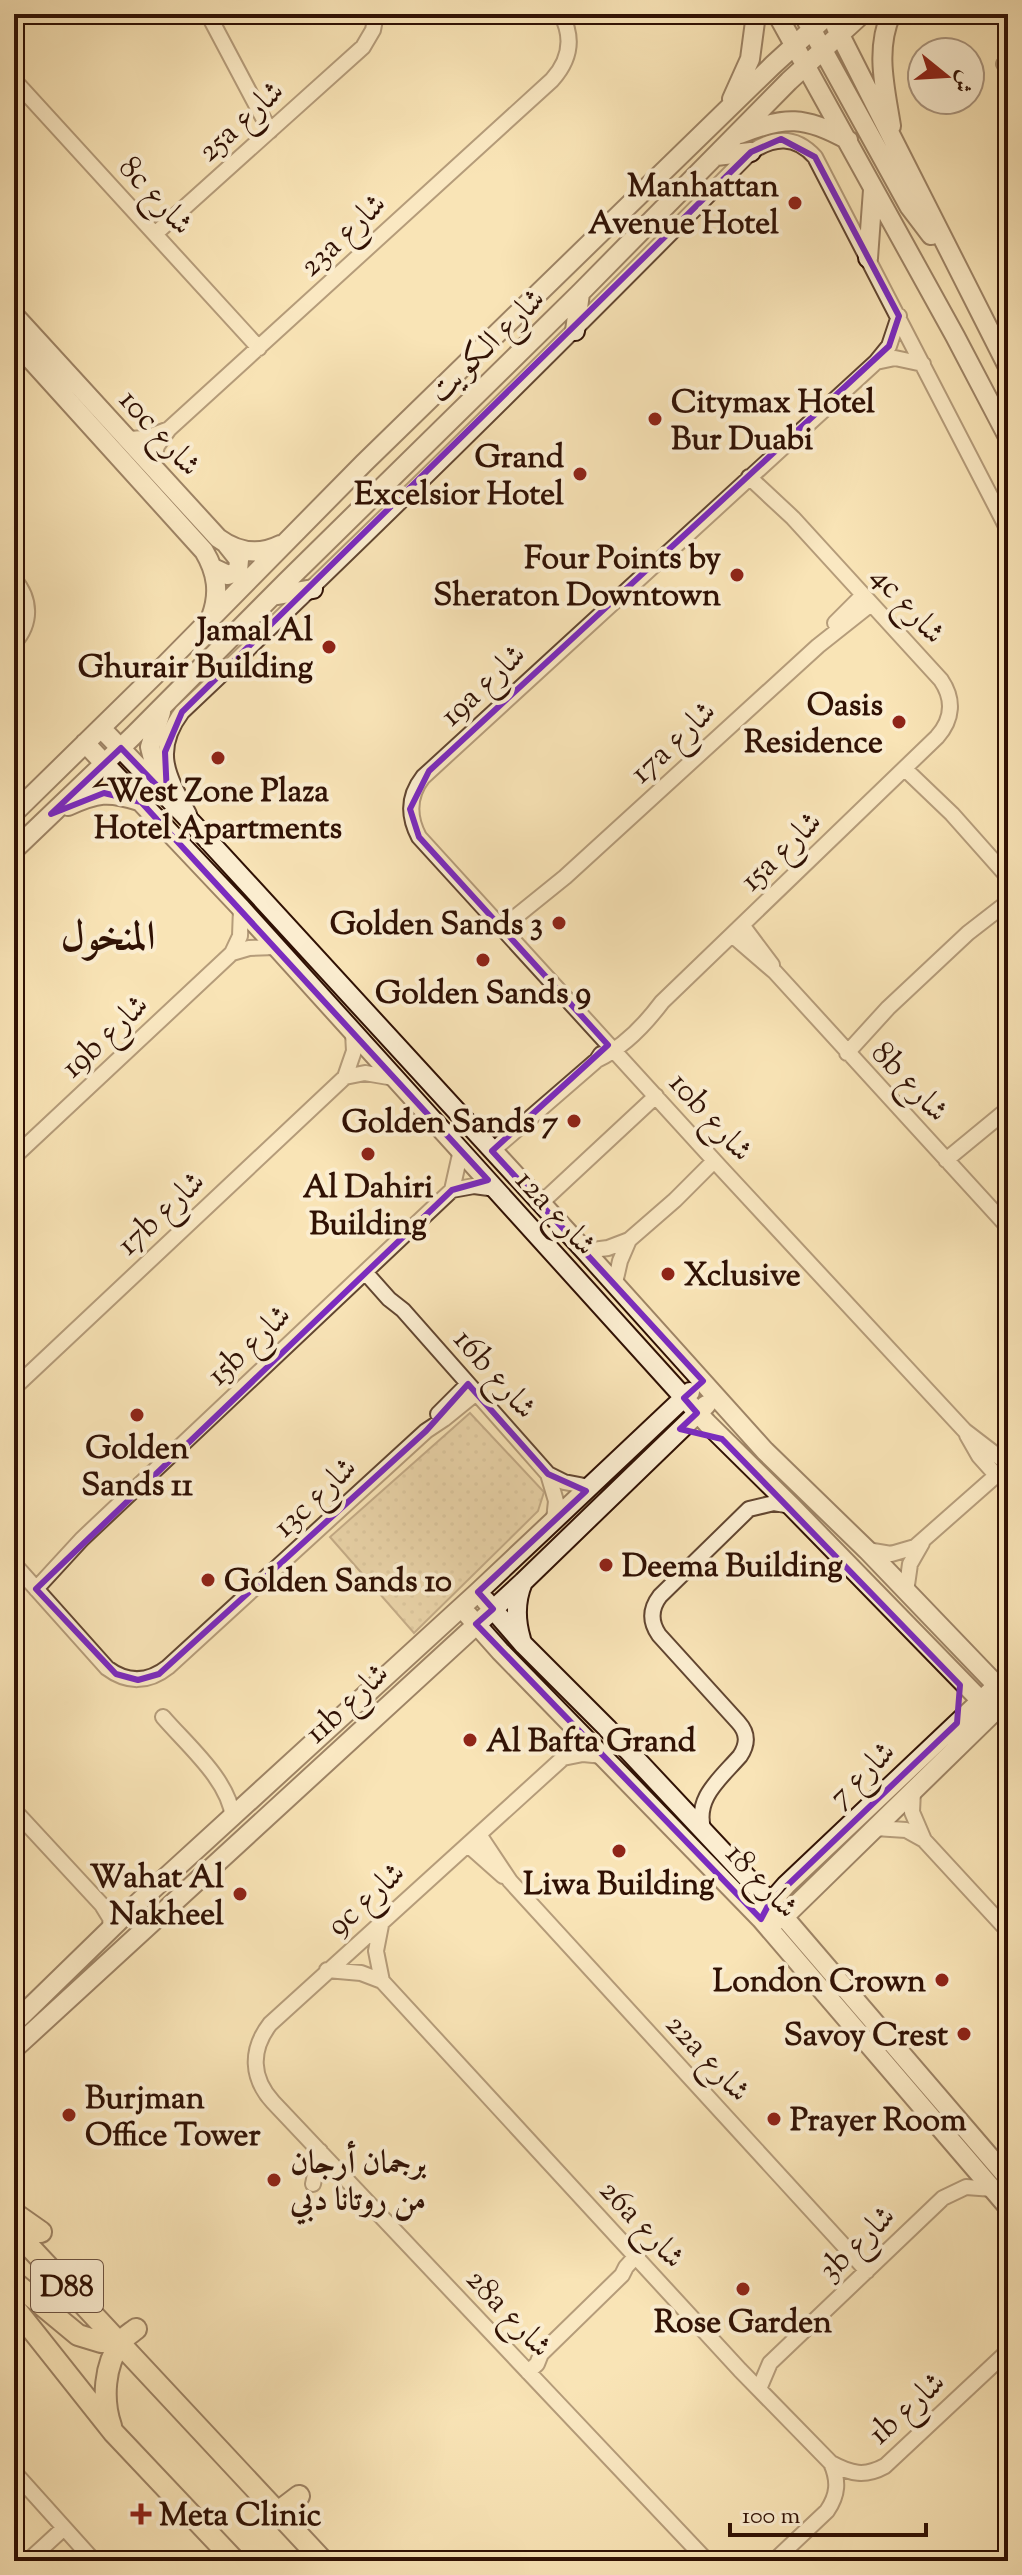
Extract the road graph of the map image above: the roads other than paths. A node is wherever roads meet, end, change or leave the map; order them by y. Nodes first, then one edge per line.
1 (208, 14) edge
2 (376, 14) edge
3 (561, 14) edge
4 (756, 14) edge
5 (777, 14) edge
6 (829, 14) edge
7 (862, 14) edge
8 (891, 14) edge
9 (808, 22) edge
10 (840, 34) junction
11 (795, 46) junction
12 (823, 49) junction
13 (806, 66) junction
14 (14, 80) edge
15 (725, 114) junction
16 (270, 131) junction
17 (734, 137) junction
18 (848, 140) junction
19 (894, 144) junction
20 (751, 152) junction
21 (716, 156) junction
22 (873, 190) junction
23 (155, 234) junction
24 (946, 247) junction
25 (868, 258) junction
26 (580, 293) junction
27 (14, 315) edge
28 (899, 316) junction
29 (575, 331) junction
30 (14, 341) edge
31 (259, 348) junction
32 (876, 362) junction
33 (923, 364) junction
34 (1008, 367) edge
35 (169, 429) junction
36 (1008, 437) edge
37 (127, 439) junction
38 (364, 463) junction
39 (152, 467) junction
40 (753, 473) junction
41 (1008, 530) edge
42 (282, 544) junction
43 (227, 545) junction
44 (213, 568) junction
45 (14, 579) edge
46 (287, 581) junction
47 (313, 589) junction
48 (272, 596) junction
49 (867, 600) junction
50 (210, 619) junction
51 (14, 642) edge
52 (165, 704) junction
53 (937, 737) joint
54 (110, 738) junction
55 (85, 743) junction
56 (105, 763) junction
57 (908, 765) junction
58 (160, 790) junction
59 (141, 802) junction
60 (14, 813) edge
61 (51, 814) junction
62 (194, 825) junction
63 (419, 837) joint
64 (14, 850) edge
65 (1008, 877) edge
66 (1008, 891) edge
67 (1008, 902) edge
68 (241, 908) junction
69 (737, 930) junction
70 (506, 931) junction
71 (968, 933) junction
72 (275, 947) junction
73 (232, 953) junction
74 (353, 1033) junction
75 (611, 1048) junction
76 (843, 1049) junction
77 (345, 1077) junction
78 (394, 1078) junction
79 (656, 1096) junction
80 (1008, 1109) edge
81 (461, 1150) junction
82 (492, 1151) junction
83 (14, 1157) edge
84 (717, 1164) junction
85 (950, 1164) junction
86 (496, 1189) junction
87 (452, 1190) junction
88 (541, 1203) junction
89 (1008, 1227) edge
90 (629, 1240) junction
91 (585, 1251) junction
92 (369, 1268) junction
93 (615, 1283) junction
94 (665, 1377) junction
95 (703, 1381) junction
96 (15, 1385) edge
97 (472, 1388) junction
98 (715, 1396) junction
99 (684, 1398) junction
100 (697, 1413) junction
101 (663, 1417) junction
102 (965, 1431) junction
103 (669, 1439) junction
104 (722, 1439) junction
105 (1008, 1464) edge
106 (548, 1474) junction
107 (996, 1475) junction
108 (590, 1487) junction
109 (791, 1506) junction
110 (554, 1520) junction
111 (925, 1540) junction
112 (867, 1550) junction
113 (14, 1564) edge
114 (523, 1582) junction
115 (32, 1585) junction
116 (478, 1592) junction
117 (906, 1592) junction
118 (461, 1607) junction
119 (493, 1609) junction
120 (476, 1624) junction
121 (524, 1645) junction
122 (452, 1646) junction
123 (500, 1651) junction
124 (974, 1664) junction
125 (1008, 1666) edge
126 (957, 1676) junction
127 (1005, 1689) edge
128 (987, 1706) junction
129 (163, 1717) dead end
130 (957, 1723) junction
131 (575, 1726) junction
132 (603, 1756) junction
133 (563, 1758) junction
134 (221, 1783) junction
135 (913, 1791) junction
136 (259, 1794) junction
137 (14, 1810) edge
138 (233, 1818) junction
139 (875, 1828) junction
140 (704, 1833) junction
141 (474, 1840) junction
142 (924, 1840) junction
143 (770, 1902) junction
144 (102, 1905) junction
145 (129, 1911) junction
146 (1002, 1913) edge
147 (784, 1917) junction
148 (382, 1920) junction
149 (763, 1921) junction
150 (111, 1929) junction
151 (1008, 1931) edge
152 (327, 1970) junction
153 (382, 1981) junction
154 (14, 2023) edge
155 (14, 2049) edge
156 (273, 2102) joint
157 (320, 2151) junction
158 (313, 2184) dead end
159 (1000, 2184) edge
160 (1008, 2207) edge
161 (14, 2213) edge
162 (14, 2230) edge
163 (41, 2232) dead end
164 (639, 2260) junction
165 (867, 2271) junction
166 (14, 2282) edge
167 (14, 2307) edge
168 (128, 2336) junction
169 (1008, 2351) edge
170 (770, 2363) junction
171 (524, 2368) junction
172 (740, 2370) junction
173 (759, 2389) junction
174 (114, 2433) junction
175 (831, 2463) junction
176 (14, 2472) edge
177 (299, 2496) dead end
178 (278, 2512) junction
179 (64, 2528) junction
180 (28, 2561) edge
181 (94, 2561) edge
182 (235, 2561) edge
183 (323, 2561) edge
184 (707, 2561) edge
185 (774, 2561) edge

1 - 16 street
2 - 16 street, 25a شارع
3 - 31 street, 23a شارع
4 - 15 street
5 - 11 street
6 - 9 street, شارع الكويت
6 - 10 street
7 - 10 street, شارع الكويت
8 - 19 street
9 - 11 street, شارع الكويت
9 - 12 street
10 - 12 street, شارع الكويت
10 - 19 street
11 - 13 street
11 - 15 street, شارع الكويت
12 - 13 street, شارع الكويت
12 - 24 street
13 - 17 street, شارع الكويت
13 - 18 street
14 - 23 street, 8c شارع
15 - 38 street, شارع الكويت
16 - 23 street, 25a شارع
17 - 18 street
17 - 21 street, شارع الكويت
18 - 22 street
19 - 24 street
20 - 21 street
20 - 25 street
20 - 29 street
21 - 26 street, شارع الكويت
22 - 25 street
22 - 36 street
23 - 31 street, 8c شارع
24 - 34 street
25 - 28 street
26 - 29 street
26 - 46 street, شارع الكويت
27 - 37 street, 10c شارع
28 - 32 street, 19a شارع
28 - 33 street
29 - 47 street
30 - 44 street, 10c شارع
31 - 35 street, 23a شارع
32 - 33 street
32 - 40 street, 19a شارع
33 - 41 street
35 - 37 street, 23a شارع
35 - 39 street, 23a شارع
37 - 39 street, 10c شارع
38 - 42 street, شارع الكويت
38 - 46 street
39 - 43 street, 10c شارع
40 - 49 street, 4c شارع
40 - 63 street, 19a شارع
42 - 43 street
42 - 50 street, شارع الكويت
43 - 44 street
44 - 50 street
45 - 51 street
46 - 48 street, شارع الكويت
47 - 48 street
47 - 62 street
48 - 52 street, شارع الكويت
49 - 53 street, 4c شارع
49 - 70 street, 17a شارع
50 - 54 street, شارع الكويت
52 - 54 street, شارع الكويت
52 - 58 street
53 - 57 street, 15a شارع
54 - 55 street, شارع الكويت
54 - 56 street, شارع الكويت
54 - 58 street, 12a شارع
55 - 56 street, 12a شارع
55 - 60 street, شارع الكويت
56 - 59 street, 12a شارع
56 - 61 street, شارع الكويت
57 - 65 street
57 - 69 street, 15a شارع
58 - 62 street, 12a شارع
59 - 61 street
59 - 68 street, 12a شارع
61 - 64 street, شارع الكويت
62 - 82 street, 12a شارع
63 - 70 street, 10b شارع
66 - 71 street
67 - 71 street
68 - 72 street, 12a شارع
68 - 73 street
69 - 75 street, 15a شارع
69 - 76 street, 8b شارع
70 - 75 street, 10b شارع
71 - 76 street
72 - 73 street
72 - 74 street, 12a شارع
73 - 83 street, 19b شارع
74 - 77 street
74 - 78 street, 12a شارع
75 - 79 street, 10b شارع
75 - 82 street, 15a شارع
76 - 85 street, 8b شارع
77 - 78 street
77 - 96 street, 17b شارع
78 - 81 street, 12a شارع
79 - 84 street, 10b شارع
79 - 88 street
80 - 85 street
81 - 86 street, 12a شارع
81 - 87 street
82 - 88 street, 12a شارع
84 - 90 street
84 - 102 street, 10b شارع
85 - 89 street, 8b شارع
86 - 87 street
86 - 94 street, 12a شارع
87 - 92 street, 15b شارع
88 - 91 street, 12a شارع
90 - 91 street
90 - 93 street
91 - 93 street, 12a شارع
92 - 97 street, 16b شارع
92 - 115 street, 15b شارع
93 - 95 street, 12a شارع
94 - 99 street, 12a شارع
94 - 101 street
95 - 98 street, 12a شارع
95 - 99 street, 11b شارع
97 - 106 street, 16b شارع
97 - 115 street, 13c شارع
98 - 100 street, 11b شارع
98 - 112 street, 12a شارع
99 - 100 street, 12a شارع
99 - 101 street, 11b شارع
100 - 103 street, 11b شارع
100 - 104 street, 12a شارع
101 - 108 street, 11b شارع
102 - 105 street, 10b شارع
102 - 107 street, 10b شارع
103 - 104 street
103 - 114 street, 11b شارع
104 - 109 street, 12a شارع
105 - 107 street
106 - 108 street
106 - 110 street
107 - 111 street
108 - 110 street, 11b شارع
109 - 126 street, 12a شارع
109 - 140 street
110 - 116 street, 11b شارع
111 - 112 street
111 - 117 street
112 - 117 street, 12a شارع
113 - 115 street
114 - 119 street, 11b شارع
114 - 121 street
116 - 118 street, 11b شارع
116 - 119 street, شارع 18
117 - 124 street, 12a شارع
118 - 120 street, شارع 18
118 - 136 street, 11b شارع
119 - 120 street, 11b شارع
119 - 121 street, شارع 18
120 - 122 street, 11b شارع
120 - 123 street, شارع 18
121 - 140 street, شارع 18
122 - 123 street
122 - 155 street, 11b شارع
123 - 131 street, شارع 18
124 - 125 street
124 - 127 street, 12a شارع
126 - 128 street, 12a شارع
126 - 130 street
127 - 128 street, شارع 7
128 - 130 street, شارع 7
128 - 135 street, شارع 7
129 - 134 street
130 - 143 street, شارع 7
131 - 132 street, شارع 18
131 - 133 street, 9c شارع
132 - 133 street
132 - 149 street, شارع 18
133 - 141 street, 9c شارع
134 - 136 street
134 - 138 street
135 - 139 street, شارع 7
135 - 142 street
136 - 138 street, 11b شارع
137 - 144 street
138 - 145 street, 11b شارع
139 - 142 street
139 - 147 street, شارع 7
140 - 143 street, شارع 18
141 - 148 street, 9c شارع
141 - 165 street, 22a شارع
142 - 146 street
143 - 147 street, شارع 18
143 - 149 street, شارع 7
144 - 145 street
144 - 150 street
145 - 150 street, 11b شارع
146 - 151 street
147 - 149 street, شارع 7
147 - 159 street, شارع 18
148 - 152 street, 9c شارع
148 - 153 street
149 - 159 street, شارع 18
150 - 154 street, 11b شارع
152 - 153 street
152 - 156 street, 9c شارع
153 - 164 street, 26a شارع
156 - 157 street, 28a شارع
157 - 158 street
157 - 171 street, 28a شارع
159 - 160 street, شارع 18
159 - 165 street, 3b شارع
161 - 163 main road
162 - 168 main road, D88
164 - 171 street
164 - 172 street, 26a شارع
165 - 170 street, 3b شارع
166 - 168 main road
167 - 174 main road, D88
168 - 174 main road
168 - 178 main road, D88
169 - 175 street, 1b شارع
170 - 172 street
170 - 173 street, 3b شارع
171 - 184 street, 28a شارع
172 - 173 street, 26a شارع
173 - 175 street, 26a شارع
174 - 182 main road, D88
175 - 185 street
176 - 179 street
177 - 178 main road
178 - 183 main road, D88
179 - 180 street
179 - 181 street

